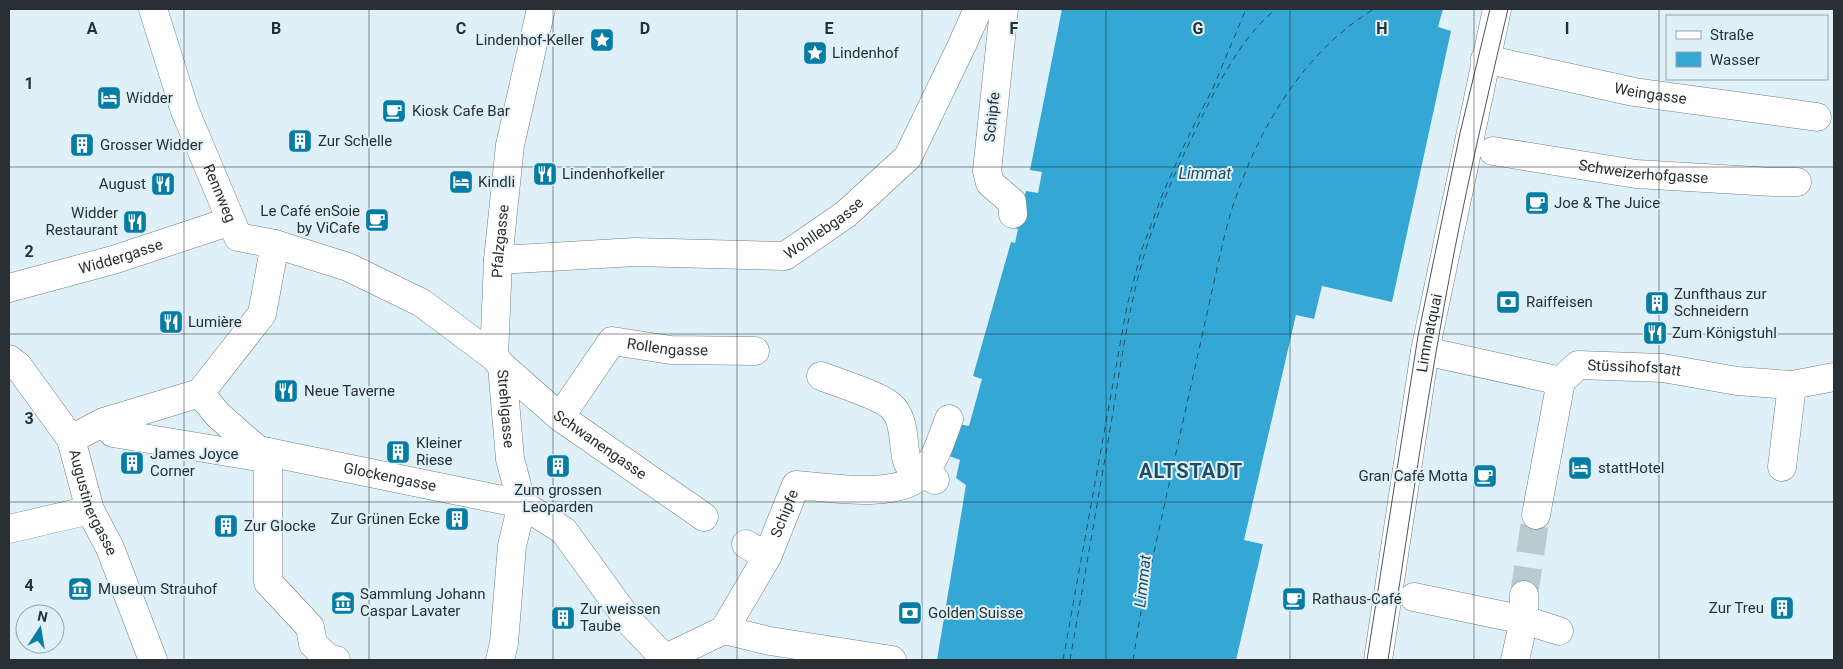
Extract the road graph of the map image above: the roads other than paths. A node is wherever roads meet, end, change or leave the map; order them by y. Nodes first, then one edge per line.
1 (154, 9) edge
2 (541, 9) edge
3 (978, 9) edge
4 (1004, 9) edge
5 (1496, 9) edge
6 (1498, 62) junction
7 (1817, 117) dead end
8 (1493, 151) dead end
9 (1796, 182) dead end
10 (1013, 214) dead end
11 (234, 229) junction
12 (276, 244) junction
13 (498, 260) junction
14 (9, 288) edge
15 (755, 351) dead end
16 (1424, 351) junction
17 (9, 359) edge
18 (498, 361) junction
19 (1570, 373) junction
20 (821, 376) dead end
21 (1834, 377) edge
22 (1792, 385) junction
23 (200, 393) junction
24 (560, 417) junction
25 (950, 419) dead end
26 (104, 422) junction
27 (71, 439) junction
28 (263, 452) junction
29 (1782, 468) dead end
30 (929, 477) junction
31 (522, 504) junction
32 (90, 510) junction
33 (1536, 515) tunnel mouth
34 (704, 517) dead end
35 (9, 529) edge
36 (1414, 596) dead end
37 (1524, 608) junction
38 (724, 630) junction
39 (1559, 631) dead end
40 (666, 659) edge
41 (153, 660) edge
42 (336, 660) edge
43 (500, 660) edge
44 (892, 660) edge
45 (1378, 660) edge
46 (1515, 660) edge

1 - 11 street, Rennweg
2 - 13 street, Pfalzgasse
3 - 13 street, Wohllebgasse
4 - 10 street, Schipfe
5 - 6 street, Limmatquai
6 - 7 street, Weingasse
6 - 16 street, Limmatquai
8 - 9 street, Schweizerhofgasse
11 - 12 street, Strehlgasse
11 - 14 street, Widdergasse
12 - 18 street, Strehlgasse
12 - 23 street
13 - 18 street, Pfalzgasse
15 - 24 street, Rollengasse
16 - 19 street, Stüssihofstatt
16 - 45 street, Limmatquai
17 - 27 street, Augustinergasse
18 - 24 street, Schwanengasse
18 - 31 street, Strehlgasse
19 - 22 street, Stüssihofstatt
19 - 33 street
20 - 30 street
21 - 22 street, Stüssihofstatt
22 - 29 street
23 - 26 street
23 - 28 street, Glockengasse
24 - 34 street, Schwanengasse
25 - 30 street
26 - 27 street
26 - 28 street, Glockengasse
27 - 32 street, Augustinergasse
28 - 31 street, Glockengasse
28 - 42 street
30 - 38 street, Schipfe
31 - 40 street
31 - 43 street
32 - 35 street
32 - 41 street, Augustinergasse
36 - 37 street
37 - 39 street
37 - 46 street
38 - 40 street
38 - 44 street

